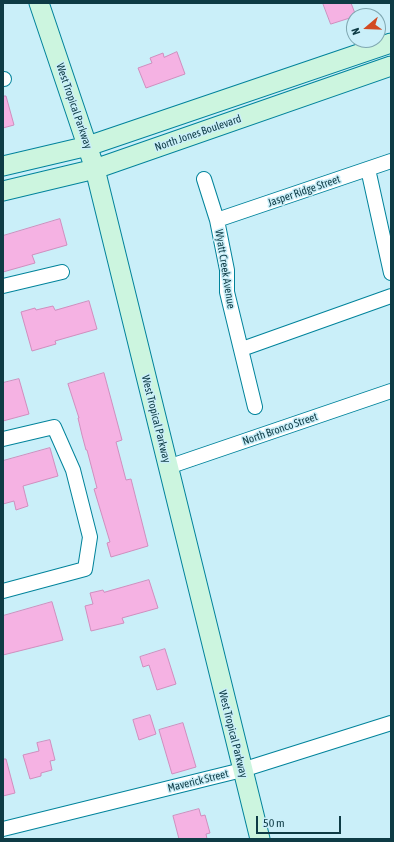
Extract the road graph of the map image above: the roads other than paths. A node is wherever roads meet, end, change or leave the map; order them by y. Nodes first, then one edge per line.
1 (39, 3) edge
2 (391, 43) edge
3 (391, 66) edge
4 (88, 146) junction
5 (391, 161) edge
6 (3, 166) edge
7 (95, 169) junction
8 (368, 169) junction
9 (204, 179) dead end
10 (3, 191) edge
11 (217, 220) junction
12 (62, 272) dead end
13 (391, 273) edge
14 (3, 286) edge
15 (391, 296) edge
16 (242, 349) junction
17 (391, 391) edge
18 (255, 407) dead end
19 (3, 439) edge
20 (168, 467) junction
21 (3, 591) edge
22 (391, 723) edge
23 (242, 770) junction
24 (3, 829) edge
25 (260, 839) edge

1 - 4 main road, West Tropical Parkway
2 - 4 main road, North Jones Boulevard
3 - 7 main road, North Jones Boulevard
4 - 6 main road, North Jones Boulevard
4 - 7 main road, West Tropical Parkway
5 - 8 street, Jasper Ridge Street
7 - 10 main road, North Jones Boulevard
7 - 20 main road, West Tropical Parkway
8 - 11 street, Jasper Ridge Street
8 - 13 street
9 - 11 street, Wyatt Creek Avenue
11 - 16 street, Wyatt Creek Avenue
12 - 14 street
15 - 16 street
16 - 18 street, Wyatt Creek Avenue
17 - 20 street, North Bronco Street
19 - 21 street
20 - 23 main road, West Tropical Parkway
22 - 23 street, Maverick Street
23 - 24 street, Maverick Street
23 - 25 main road, West Tropical Parkway

